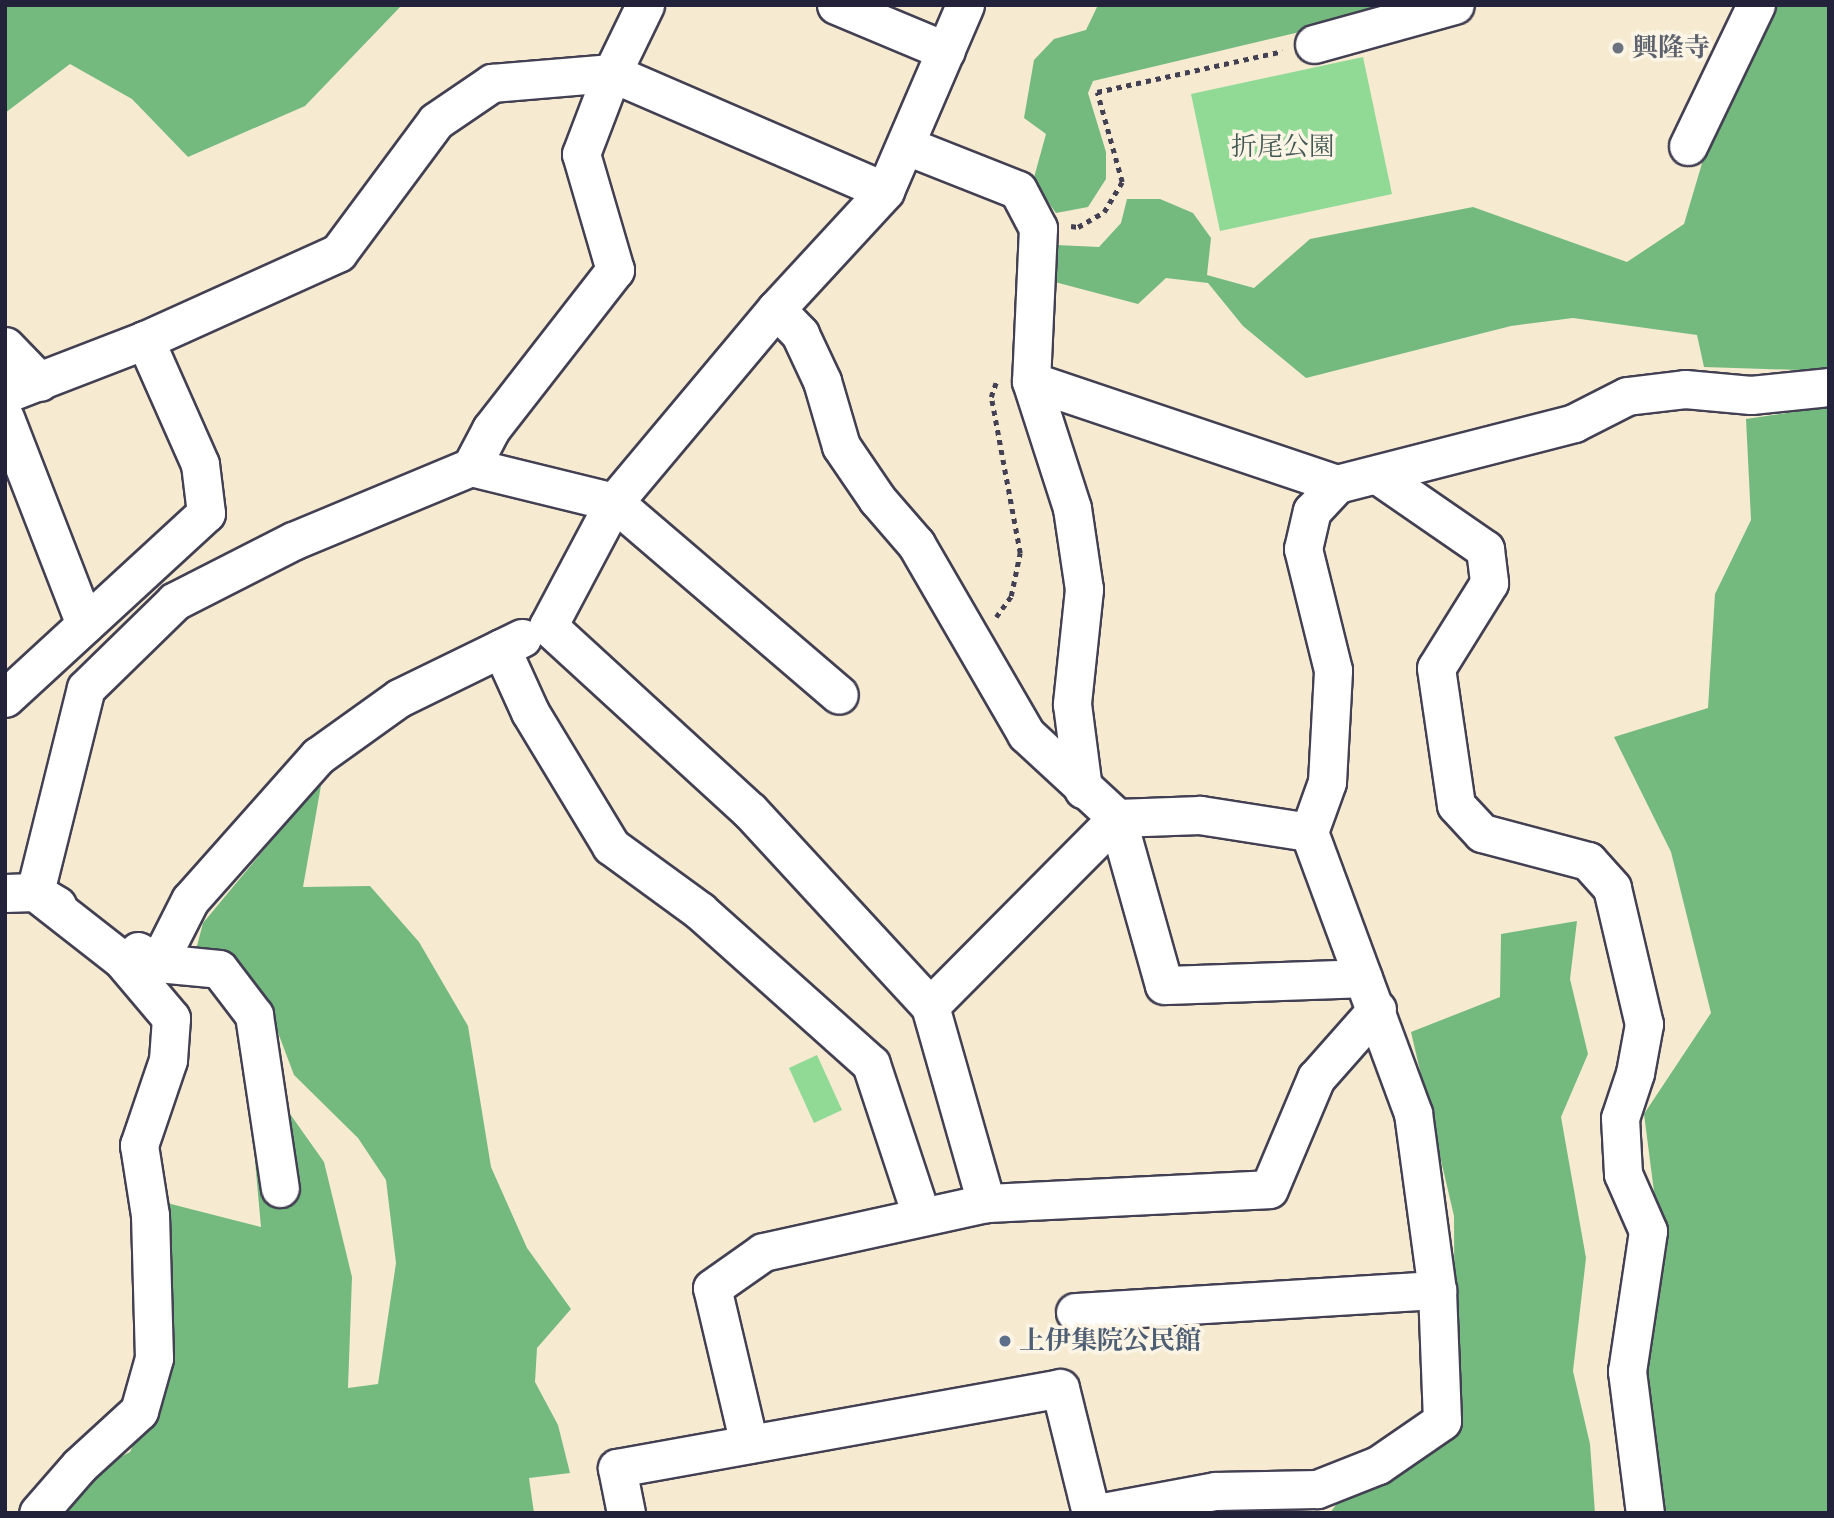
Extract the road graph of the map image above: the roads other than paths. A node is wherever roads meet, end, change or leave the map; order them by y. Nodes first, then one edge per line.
1 (645, 5) edge
2 (836, 5) edge
3 (965, 5) edge
4 (1455, 5) edge
5 (1756, 5) edge
6 (1314, 44) road end
7 (946, 51) junction
8 (612, 73) junction
9 (907, 146) junction
10 (1688, 146) dead end
11 (885, 191) junction
12 (776, 309) junction
13 (145, 340) junction
14 (5, 346) edge
15 (1031, 381) junction
16 (40, 382) junction
17 (1829, 387) edge
18 (5, 394) edge
19 (5, 418) edge
20 (471, 467) junction
21 (1379, 476) junction
22 (1338, 484) junction
23 (614, 502) junction
24 (85, 624) junction
25 (548, 626) junction
26 (501, 648) junction
27 (839, 695) dead end
28 (5, 698) edge
29 (1083, 789) junction
30 (1117, 818) junction
31 (1309, 832) junction
32 (20, 893) edge
33 (158, 963) junction
34 (1370, 993) junction
35 (930, 1006) junction
36 (280, 1188) dead end
37 (986, 1203) junction
38 (921, 1215) junction
39 (1437, 1290) junction
40 (1074, 1312) dead end
41 (749, 1444) junction
42 (38, 1513) edge
43 (626, 1513) edge
44 (1091, 1513) edge
45 (1097, 1513) edge
46 (1646, 1513) edge

1 - 8 street
2 - 7 street
3 - 7 street
4 - 6 street
5 - 10 street
7 - 9 street
8 - 11 street
8 - 13 street
8 - 20 street
9 - 11 street
9 - 15 street
11 - 12 street
12 - 23 street
12 - 29 street
13 - 16 street
13 - 24 street
14 - 16 street
15 - 22 street
15 - 29 street
16 - 18 street
17 - 21 street
19 - 24 street
20 - 23 street
20 - 32 street
21 - 22 street
21 - 46 street
22 - 31 street
23 - 25 street
23 - 27 street
24 - 28 street
25 - 26 street
25 - 35 street
26 - 33 street
26 - 38 street
29 - 30 street
30 - 31 street
30 - 34 street
30 - 35 street
31 - 34 street
32 - 33 street
32 - 42 street
33 - 36 street
34 - 37 street
34 - 39 street
35 - 37 street
37 - 38 street
38 - 41 street
39 - 40 street
39 - 45 street
41 - 43 street
41 - 44 street

